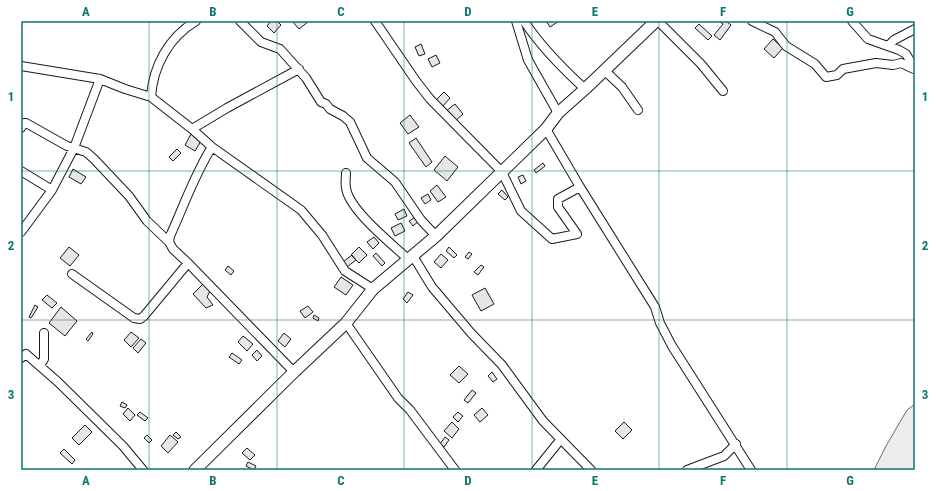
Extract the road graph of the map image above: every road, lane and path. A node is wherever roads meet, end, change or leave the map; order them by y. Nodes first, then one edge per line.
1 (196, 21) edge
2 (240, 21) edge
3 (375, 21) edge
4 (516, 21) edge
5 (524, 21) edge
6 (657, 21) edge
7 (752, 21) edge
8 (852, 21) edge
9 (915, 29) edge
10 (888, 46) junction
11 (21, 66) edge
12 (299, 69) junction
13 (915, 69) edge
14 (604, 70) junction
15 (100, 79) junction
16 (585, 88) junction
17 (723, 91) dead end
18 (151, 97) junction
19 (638, 110) dead end
20 (558, 113) junction
21 (21, 128) edge
22 (192, 129) junction
23 (546, 129) junction
24 (212, 147) junction
25 (74, 148) junction
26 (21, 171) edge
27 (502, 172) junction
28 (346, 173) dead end
29 (580, 187) junction
30 (52, 190) junction
31 (21, 232) edge
32 (436, 236) junction
33 (169, 242) junction
34 (411, 258) junction
35 (188, 263) junction
36 (72, 274) dead end
37 (373, 289) junction
38 (346, 323) junction
39 (44, 334) dead end
40 (23, 354) edge
41 (40, 366) junction
42 (294, 372) junction
43 (561, 439) junction
44 (736, 444) junction
45 (538, 469) edge
46 (143, 470) edge
47 (195, 470) edge
48 (455, 470) edge
49 (591, 470) edge
50 (687, 470) edge
51 (751, 470) edge

1 - 18 street
2 - 12 street
3 - 27 street
4 - 20 street
5 - 16 street
6 - 14 main road
6 - 17 street
7 - 13 street
8 - 10 street
9 - 10 street
10 - 13 street
11 - 15 street
12 - 22 street
12 - 32 street
14 - 16 main road
14 - 19 street
15 - 18 street
15 - 25 street
16 - 20 main road
18 - 22 street
20 - 23 main road
21 - 25 street
22 - 24 street
23 - 27 main road
23 - 29 street
24 - 33 street
24 - 37 street
25 - 30 street
25 - 33 street
26 - 30 street
27 - 29 street
27 - 32 main road
28 - 34 street
29 - 44 street
30 - 31 street
32 - 34 main road
33 - 35 street
34 - 37 main road
34 - 43 street
35 - 36 street
35 - 42 street
37 - 38 main road
38 - 42 main road
38 - 48 street
39 - 41 street
40 - 41 street
41 - 46 street
42 - 47 main road
43 - 45 street
43 - 49 street
44 - 50 street
44 - 51 street

